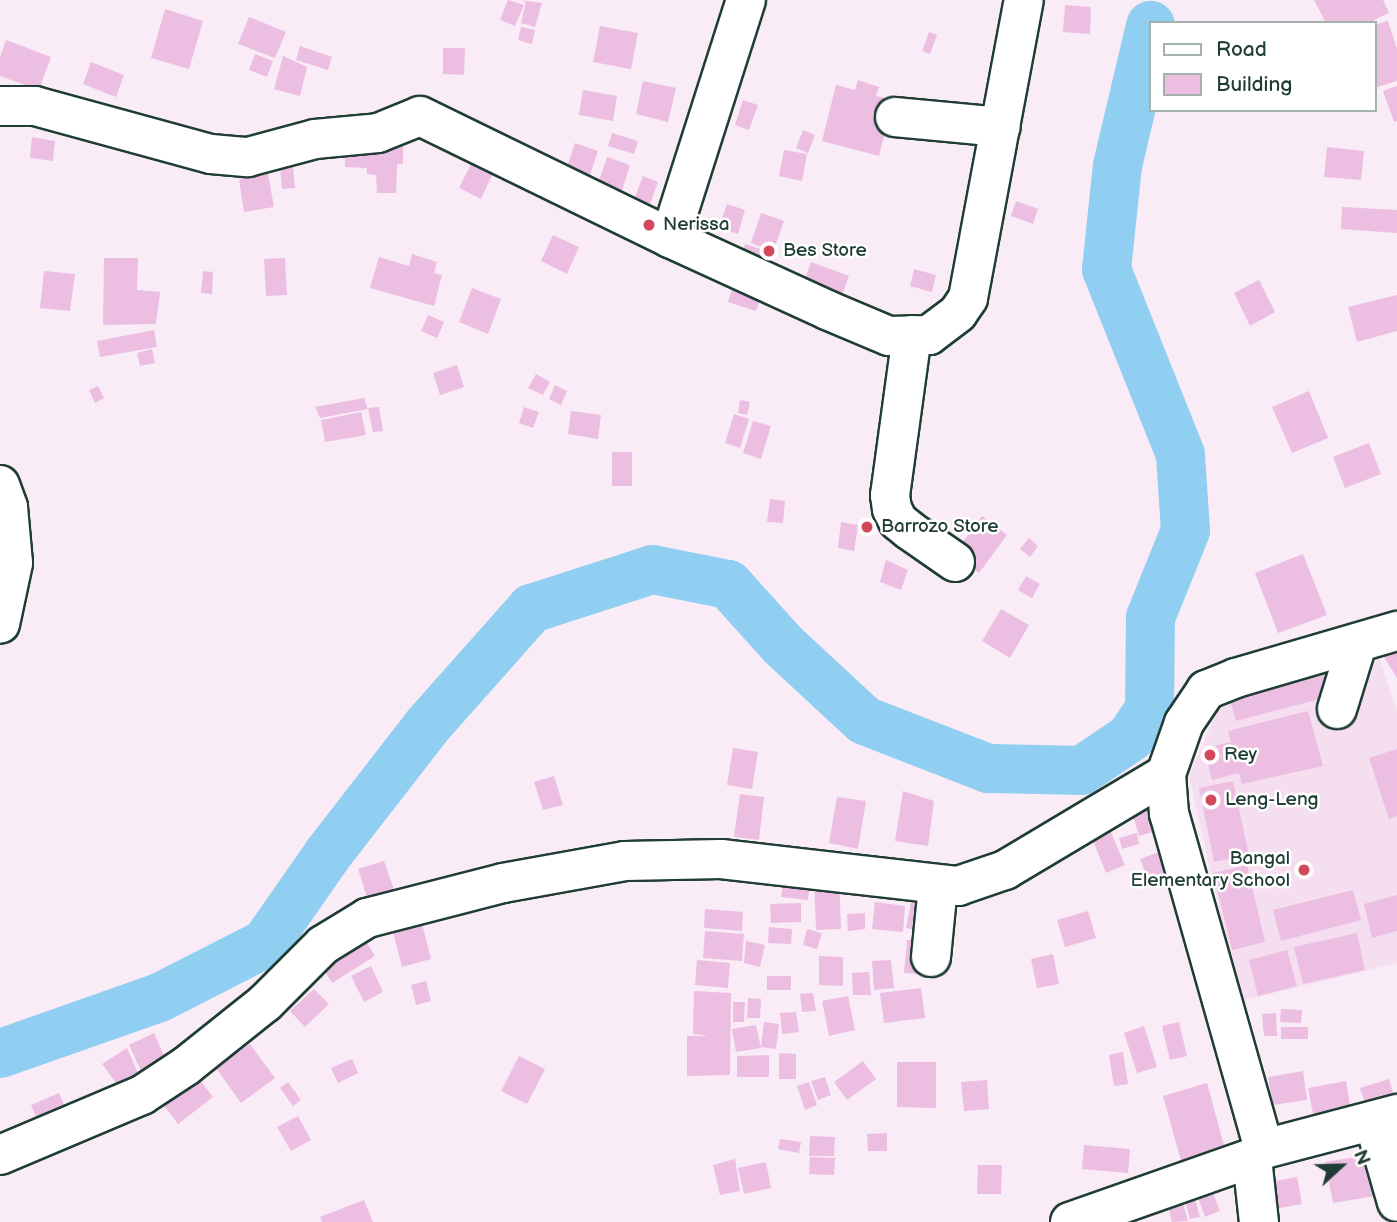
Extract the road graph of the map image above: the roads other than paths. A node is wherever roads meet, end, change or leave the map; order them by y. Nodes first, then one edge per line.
1 (746, 0) edge
2 (1024, 0) edge
3 (0, 106) edge
4 (895, 117) dead end
5 (1001, 127) junction
6 (670, 238) junction
7 (912, 335) junction
8 (0, 485) edge
9 (955, 562) dead end
10 (0, 624) edge
11 (1397, 631) edge
12 (1357, 644) junction
13 (1337, 709) dead end
14 (1166, 774) junction
15 (938, 885) junction
16 (931, 957) dead end
17 (1385, 1118) edge
18 (1258, 1153) junction
19 (0, 1155) edge
20 (1397, 1202) edge
21 (1070, 1222) edge
22 (1259, 1222) edge

1 - 6 street
2 - 5 street
3 - 6 street
4 - 5 street
5 - 7 street
6 - 7 street
7 - 9 street
8 - 10 street
11 - 12 street
12 - 13 street
12 - 14 street
14 - 15 street
14 - 18 street
15 - 16 street
15 - 19 street
17 - 18 street
17 - 20 street
18 - 21 street
18 - 22 street

